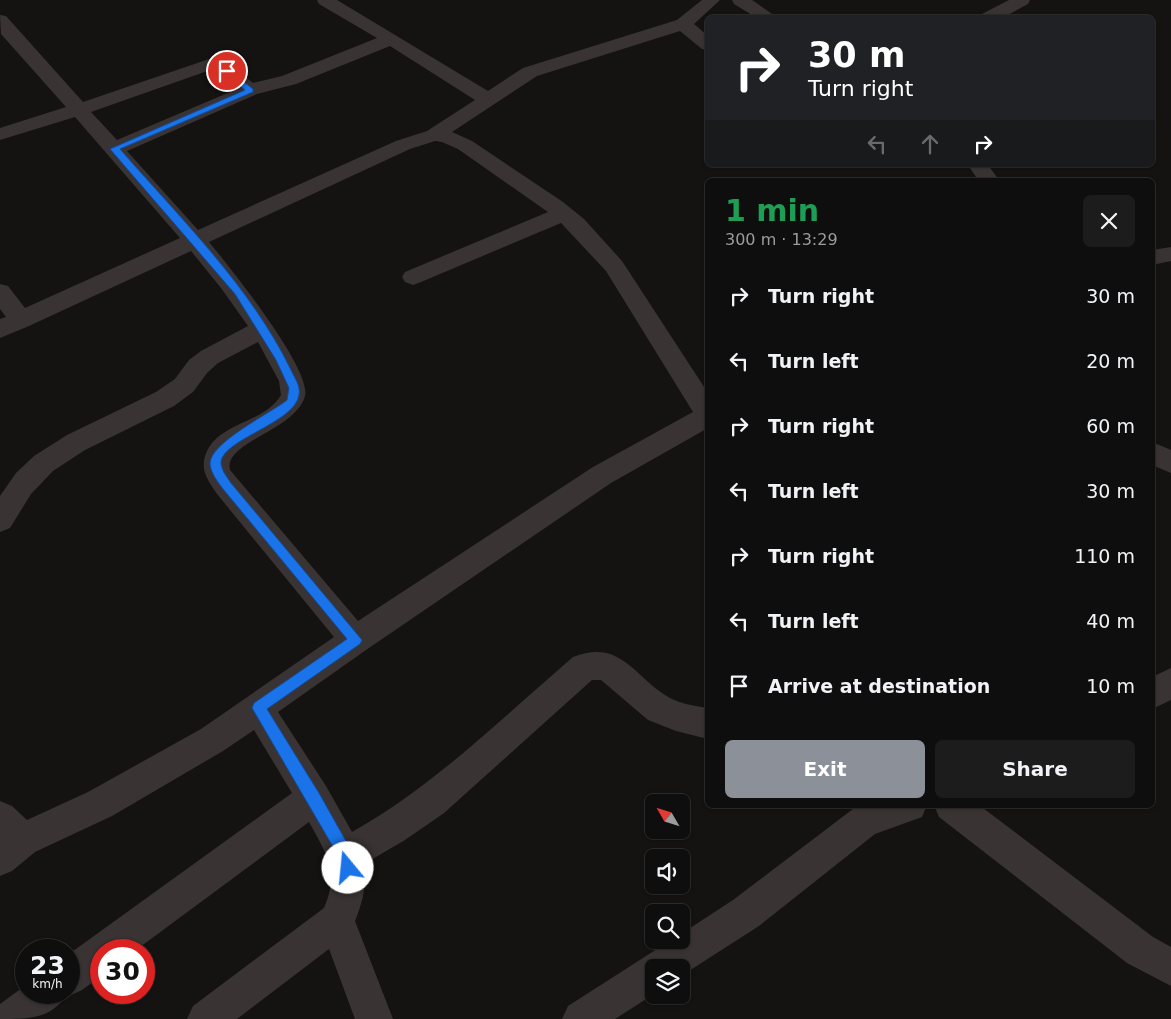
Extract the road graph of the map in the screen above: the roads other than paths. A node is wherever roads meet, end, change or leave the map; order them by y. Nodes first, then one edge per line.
1 (325, 0) edge
2 (712, 0) edge
3 (740, 0) edge
4 (1022, 0) edge
5 (765, 15) edge
6 (994, 15) edge
7 (683, 24) junction
8 (2, 27) edge
9 (391, 39) junction
10 (705, 42) edge
11 (250, 90) junction
12 (488, 100) junction
13 (79, 109) junction
14 (0, 134) edge
15 (434, 135) junction
16 (114, 149) junction
17 (979, 167) edge
18 (988, 178) edge
19 (563, 214) junction
20 (194, 239) junction
21 (1171, 254) edge
22 (1155, 257) edge
23 (413, 277) dead end
24 (0, 292) edge
25 (21, 320) junction
26 (0, 329) edge
27 (263, 330) junction
28 (705, 411) edge
29 (705, 418) edge
30 (1155, 454) edge
31 (1171, 462) edge
32 (0, 520) edge
33 (356, 640) junction
34 (1171, 683) edge
35 (1155, 692) edge
36 (258, 708) junction
37 (705, 723) edge
38 (314, 798) junction
39 (890, 808) edge
40 (955, 808) edge
41 (856, 813) edge
42 (8, 839) edge
43 (346, 855) junction
44 (337, 920) junction
45 (121, 939) edge
46 (675, 959) edge
47 (1171, 967) edge
48 (645, 978) edge
49 (32, 1004) edge
50 (11, 1019) edge
51 (206, 1019) edge
52 (374, 1019) edge
53 (581, 1019) edge

1 - 9 street
2 - 7 street
3 - 5 street
4 - 6 street
7 - 10 street
7 - 12 street
8 - 13 street
9 - 11 street
9 - 12 street
11 - 13 street
11 - 16 street
12 - 15 street
13 - 14 street
13 - 16 street
15 - 19 street
15 - 20 street
16 - 20 street
17 - 18 street
19 - 23 street
19 - 28 street
20 - 25 street
20 - 27 street
21 - 22 street
24 - 25 street
25 - 26 street
27 - 32 street
27 - 33 street
29 - 33 street
30 - 31 street
33 - 36 street
34 - 35 street
36 - 38 street
36 - 42 street
37 - 43 street
38 - 43 street
38 - 45 street
39 - 41 street
40 - 47 street
41 - 46 street
43 - 44 street
44 - 51 street
44 - 52 street
48 - 53 street
49 - 50 street

